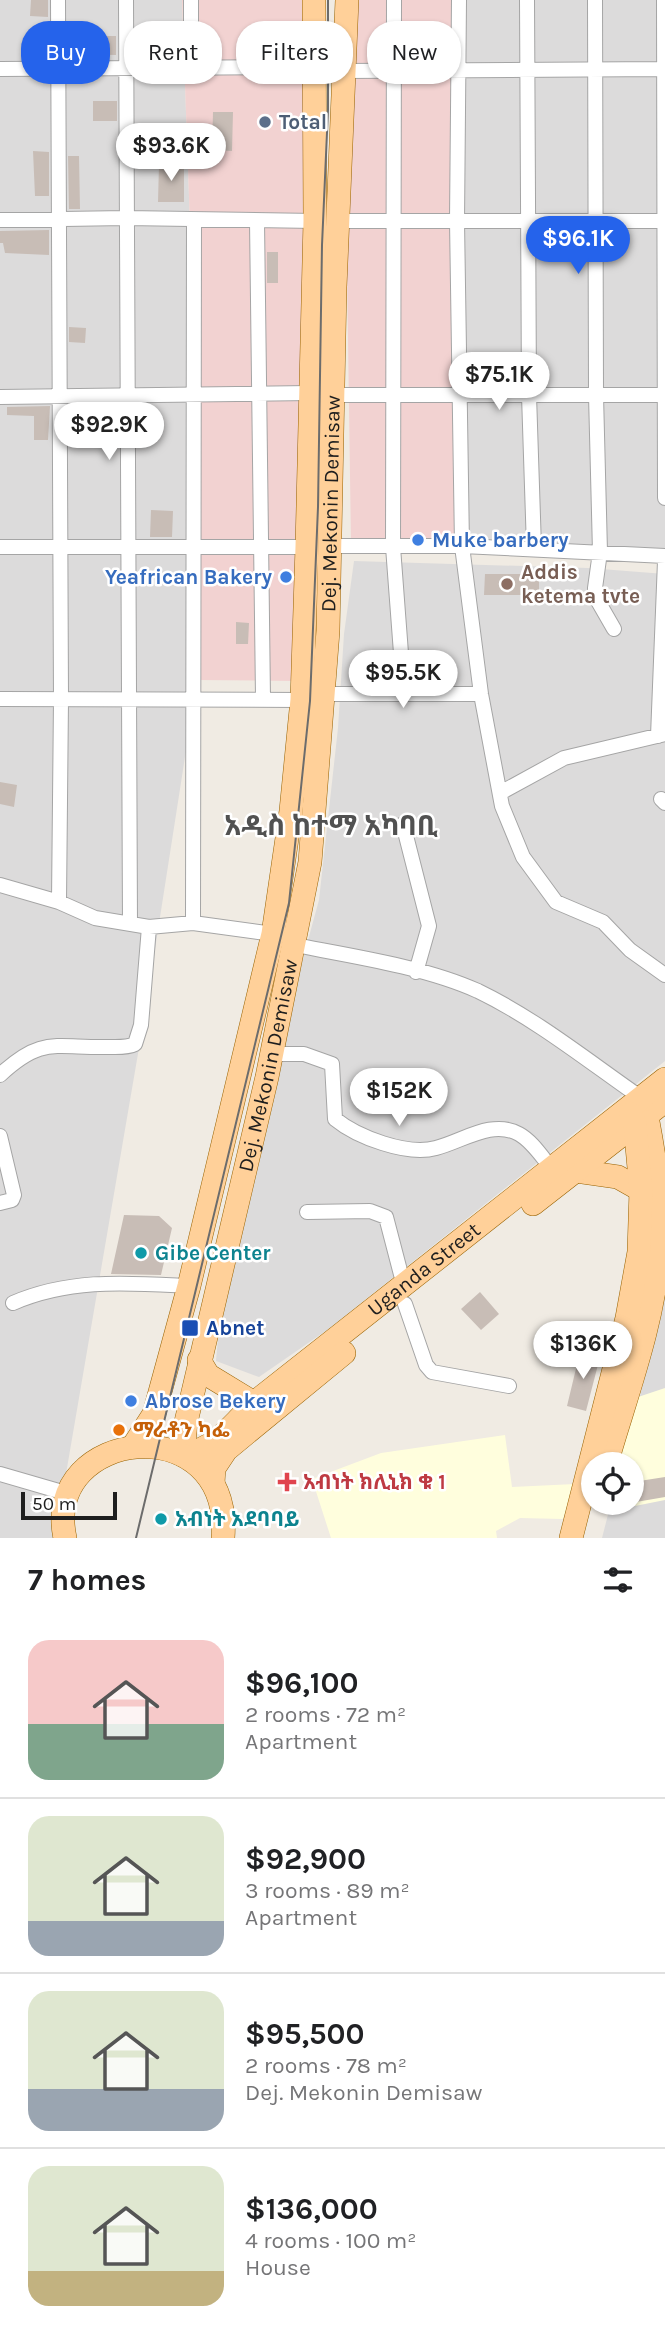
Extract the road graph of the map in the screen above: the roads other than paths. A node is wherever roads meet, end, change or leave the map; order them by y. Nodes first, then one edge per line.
1 (58, 0) edge
2 (126, 0) edge
3 (191, 0) edge
4 (314, 0) edge
5 (347, 0) edge
6 (394, 0) edge
7 (458, 0) edge
8 (527, 0) edge
9 (595, 0) edge
10 (663, 0) edge
11 (58, 21) edge
12 (126, 21) edge
13 (191, 21) edge
14 (314, 21) edge
15 (346, 21) edge
16 (394, 21) edge
17 (458, 21) edge
18 (0, 69) edge
19 (21, 69) edge
20 (595, 69) junction
21 (664, 69) edge
22 (527, 70) junction
23 (461, 71) edge
24 (58, 84) edge
25 (126, 84) edge
26 (316, 84) edge
27 (342, 84) edge
28 (395, 84) edge
29 (459, 84) edge
30 (126, 218) junction
31 (0, 220) edge
32 (57, 220) junction
33 (194, 220) junction
34 (257, 221) junction
35 (326, 221) junction
36 (393, 221) junction
37 (457, 221) junction
38 (530, 221) junction
39 (595, 221) junction
40 (664, 221) edge
41 (194, 394) junction
42 (259, 394) junction
43 (321, 394) junction
44 (58, 395) junction
45 (126, 395) junction
46 (391, 395) junction
47 (460, 395) junction
48 (529, 395) junction
49 (596, 395) junction
50 (665, 395) edge
51 (0, 397) edge
52 (665, 498) edge
53 (193, 545) junction
54 (260, 545) junction
55 (60, 546) junction
56 (127, 546) junction
57 (331, 546) junction
58 (462, 546) junction
59 (0, 547) edge
60 (307, 547) junction
61 (393, 547) junction
62 (534, 548) junction
63 (600, 552) junction
64 (665, 558) edge
65 (614, 629) dead end
66 (404, 693) junction
67 (325, 694) junction
68 (481, 694) junction
69 (127, 697) junction
70 (263, 698) junction
71 (0, 699) edge
72 (61, 699) junction
73 (195, 699) junction
74 (302, 700) junction
75 (662, 735) edge
76 (500, 793) junction
77 (403, 824) dead end
78 (0, 885) edge
79 (60, 902) junction
80 (193, 923) junction
81 (130, 924) junction
82 (149, 928) junction
83 (273, 934) junction
84 (295, 945) junction
85 (416, 972) junction
86 (665, 975) edge
87 (272, 1054) junction
88 (0, 1075) edge
89 (665, 1079) edge
90 (665, 1101) edge
91 (638, 1111) junction
92 (0, 1136) edge
93 (552, 1169) junction
94 (576, 1171) junction
95 (641, 1191) junction
96 (0, 1203) edge
97 (307, 1212) dead end
98 (189, 1286) junction
99 (405, 1295) junction
100 (13, 1303) dead end
101 (658, 1309) edge
102 (199, 1360) junction
103 (509, 1386) dead end
104 (254, 1403) junction
105 (134, 1445) junction
106 (610, 1452) edge
107 (183, 1455) junction
108 (0, 1474) edge
109 (213, 1483) junction
110 (69, 1494) junction
111 (593, 1515) edge
112 (65, 1538) edge
113 (223, 1538) edge
114 (571, 1538) edge
115 (586, 1538) edge

1 - 11 street
2 - 12 street
3 - 13 street
4 - 14 main road, Dej. Mekonin Demisaw
5 - 15 main road, Dej. Mekonin Demisaw
6 - 16 street
7 - 17 street
8 - 22 street
9 - 20 street
10 - 21 street
18 - 19 street
20 - 21 street
20 - 22 street
20 - 39 street
21 - 40 street
22 - 23 street
22 - 38 street
24 - 32 street
25 - 30 street
26 - 35 main road, Dej. Mekonin Demisaw
27 - 35 main road, Dej. Mekonin Demisaw
28 - 36 street
29 - 37 street
30 - 32 street
30 - 33 street
30 - 45 street
31 - 32 street
32 - 44 street
33 - 34 street
33 - 41 street
34 - 35 street
34 - 42 street
35 - 36 street
35 - 43 main road, Dej. Mekonin Demisaw
36 - 37 street
36 - 46 street
37 - 38 street
37 - 47 street
38 - 39 street
38 - 48 street
39 - 40 street
39 - 49 street
40 - 50 street
41 - 42 street
41 - 45 street
41 - 53 street
42 - 43 street
42 - 54 street
43 - 46 street
43 - 57 main road, Dej. Mekonin Demisaw
43 - 60 main road, Dej. Mekonin Demisaw
44 - 45 street
44 - 51 street
44 - 55 street
45 - 56 street
46 - 47 street
46 - 61 street
47 - 48 street
47 - 58 street
48 - 49 street
48 - 62 street
49 - 50 street
49 - 63 street
50 - 52 street
53 - 54 street
53 - 56 street
53 - 73 street
54 - 60 street
54 - 70 street
55 - 56 street
55 - 59 street
55 - 72 street
56 - 69 street
57 - 61 street
57 - 67 main road, Dej. Mekonin Demisaw
58 - 61 street
58 - 62 street
58 - 68 street
60 - 74 main road, Dej. Mekonin Demisaw
61 - 66 street
62 - 63 street
63 - 64 street
63 - 65 street
64 - 75 street
66 - 67 street
66 - 68 street
67 - 84 main road, Dej. Mekonin Demisaw
68 - 76 street
69 - 72 street
69 - 73 street
69 - 81 street
70 - 73 street
70 - 74 street
71 - 72 street
72 - 79 street
73 - 80 street
74 - 83 main road, Dej. Mekonin Demisaw
75 - 76 street
76 - 86 street
77 - 85 street
78 - 79 street
79 - 81 street
80 - 82 street
80 - 83 street
81 - 82 street
82 - 88 street
83 - 98 main road, Dej. Mekonin Demisaw
84 - 85 street
84 - 87 main road, Dej. Mekonin Demisaw
85 - 91 street
87 - 93 street
87 - 102 main road, Dej. Mekonin Demisaw
89 - 91 main road, Uganda Street
90 - 91 main road, Uganda Street
91 - 93 main road, Uganda Street
91 - 94 main road, Uganda Street
91 - 95 main road
91 - 101 main road
92 - 96 street
93 - 99 main road, Uganda Street
94 - 95 main road
94 - 99 main road, Uganda Street
95 - 114 main road
97 - 99 street
98 - 100 street
98 - 105 main road, Dej. Mekonin Demisaw
99 - 103 street
99 - 104 main road, Uganda Street
99 - 109 main road, Uganda Street
101 - 106 main road
102 - 104 main road
102 - 107 main road, Dej. Mekonin Demisaw
104 - 107 main road, Uganda Street
105 - 107 main road
105 - 110 main road
107 - 109 main road
108 - 110 street
109 - 113 main road
110 - 112 main road
111 - 115 main road

